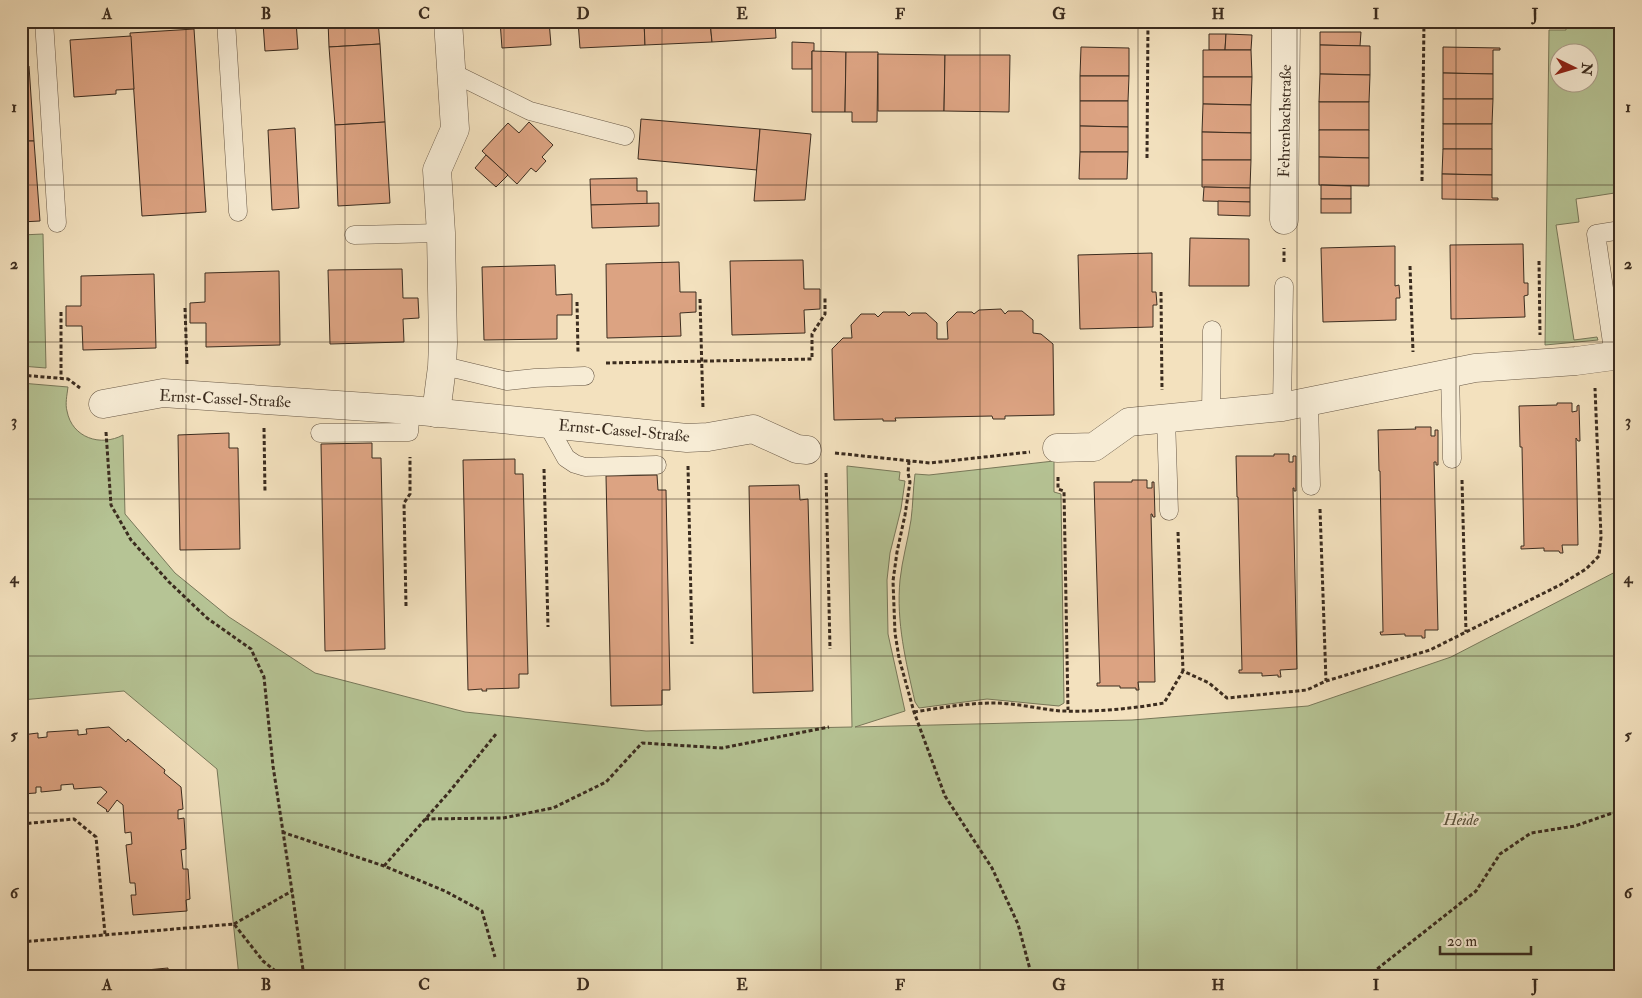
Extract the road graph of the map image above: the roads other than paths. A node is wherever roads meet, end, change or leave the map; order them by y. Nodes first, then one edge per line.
1 (44, 21) edge
2 (226, 21) edge
3 (448, 21) edge
4 (1286, 21) edge
5 (451, 72) junction
6 (625, 136) dead end
7 (238, 212) dead end
8 (1284, 220) road end
9 (57, 222) dead end
10 (1621, 230) edge
11 (441, 233) junction
12 (354, 235) dead end
13 (1284, 286) road end
14 (1212, 330) dead end
15 (1609, 356) edge
16 (442, 367) junction
17 (1450, 372) junction
18 (585, 376) dead end
19 (1309, 401) junction
20 (104, 404) road end
21 (1282, 407) junction
22 (1211, 414) junction
23 (419, 418) junction
24 (1166, 418) junction
25 (547, 424) junction
26 (320, 434) dead end
27 (1057, 448) road end
28 (816, 451) road end
29 (1452, 459) road end
30 (657, 464) dead end
31 (1311, 486) road end
32 (1169, 511) road end

1 - 9 lane
2 - 7 lane
3 - 5 street
4 - 8 street, Fehrenbachstraße
5 - 6 lane
5 - 11 street
10 - 15 lane
11 - 12 lane
11 - 16 street
13 - 21 lane
14 - 22 lane
15 - 17 street
16 - 18 lane
16 - 23 street
17 - 19 street
17 - 29 lane
19 - 21 street
19 - 31 lane
20 - 23 street, Ernst-Cassel-Straße
21 - 22 street
22 - 24 street
23 - 25 street, Ernst-Cassel-Straße
23 - 26 lane
24 - 27 street
24 - 32 lane
25 - 28 street, Ernst-Cassel-Straße
25 - 30 lane

